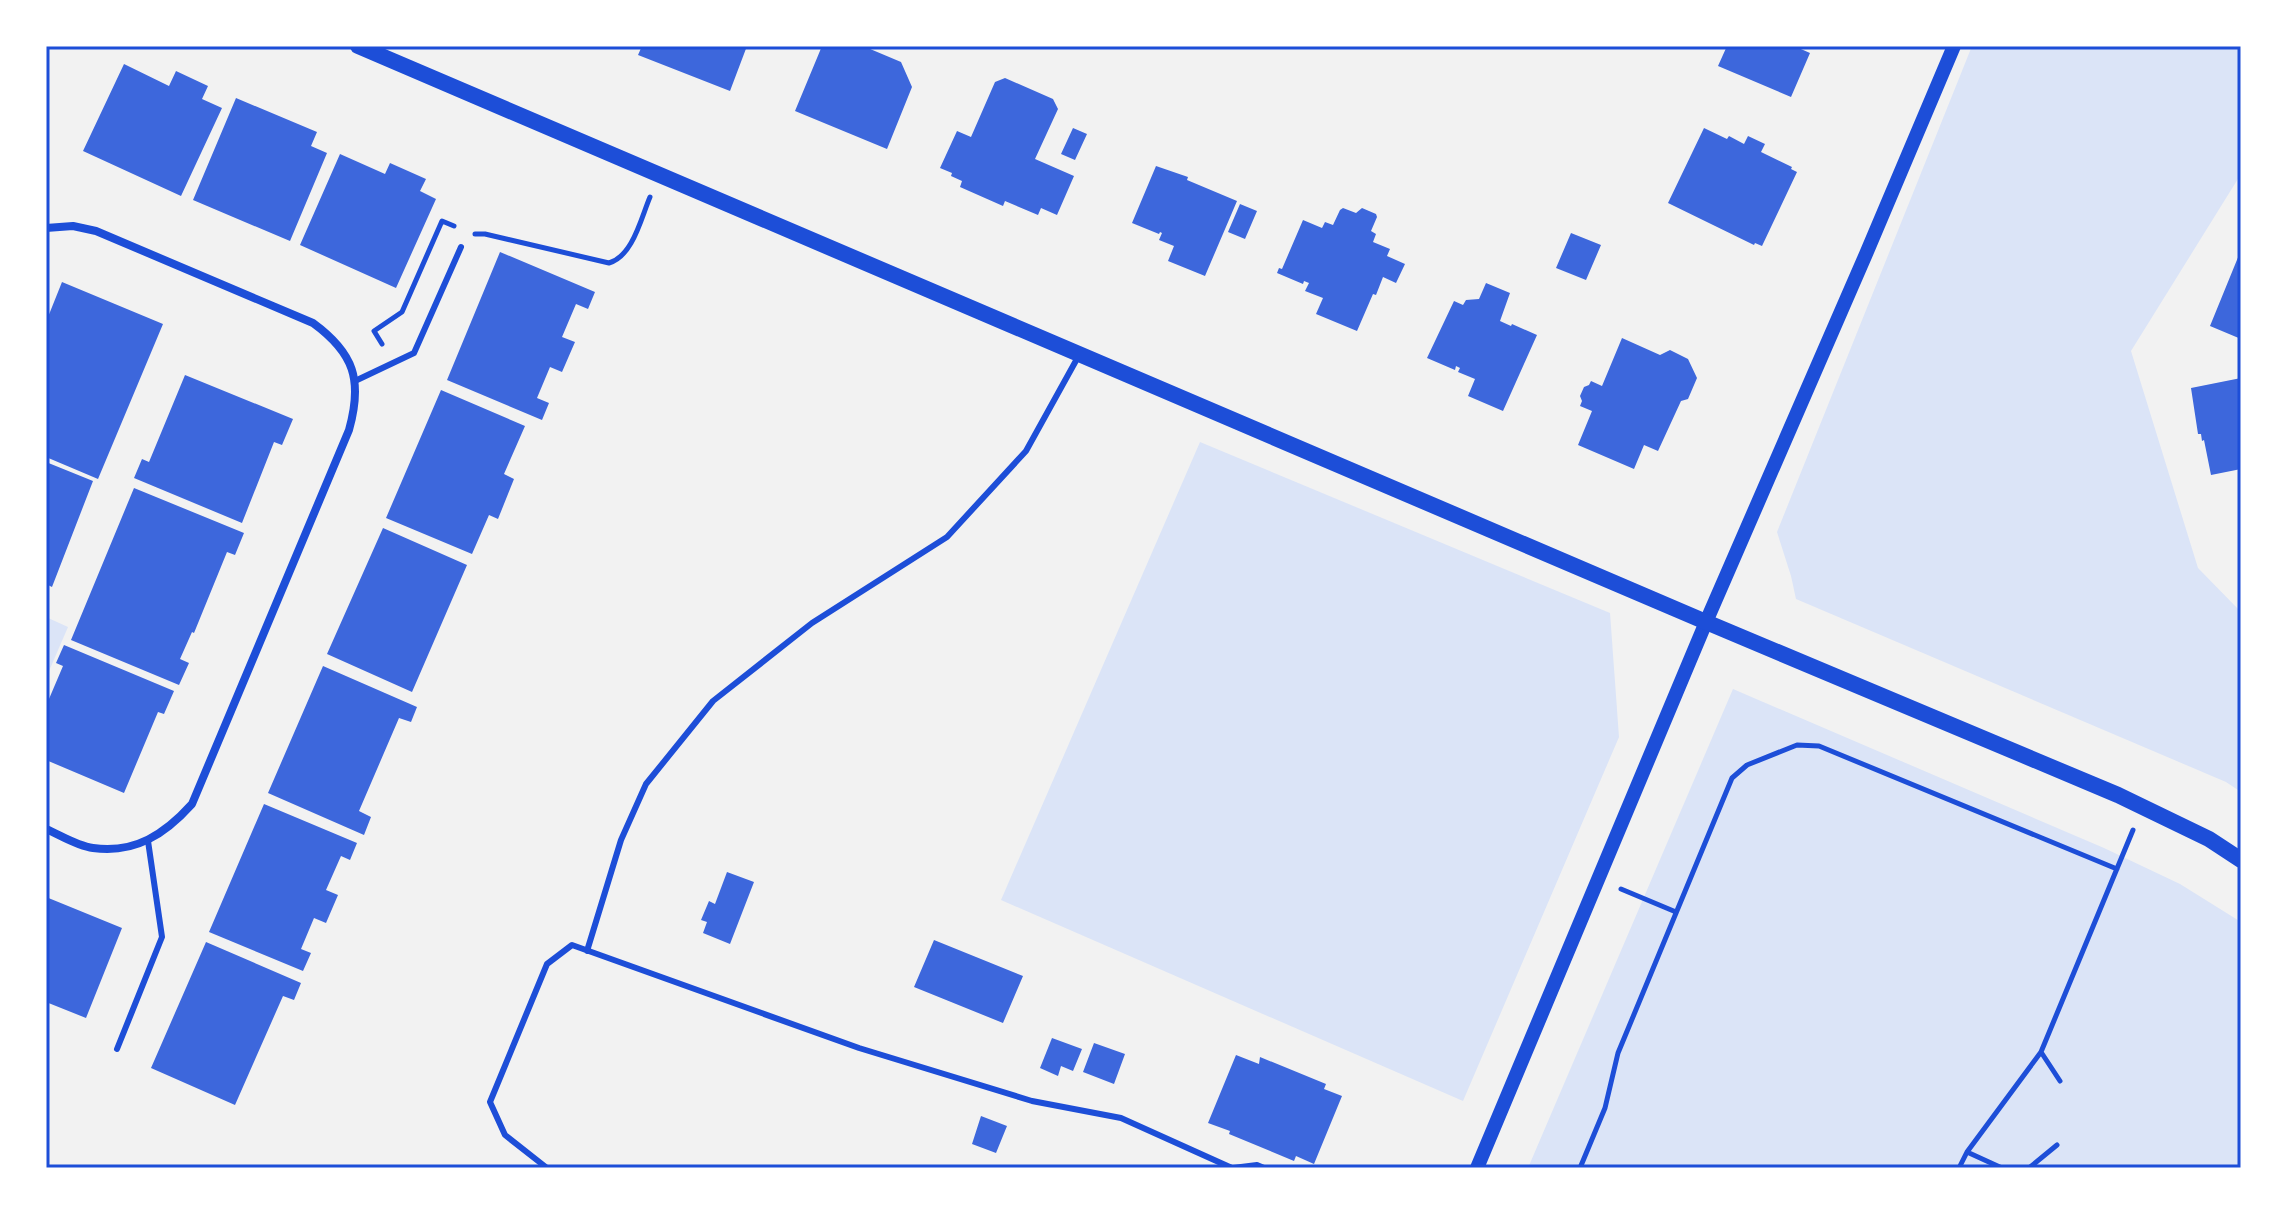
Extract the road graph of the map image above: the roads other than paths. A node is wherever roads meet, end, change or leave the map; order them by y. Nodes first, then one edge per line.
1 (358, 46) edge
2 (1954, 46) edge
3 (46, 228) edge
4 (461, 247) dead end
5 (1080, 354) junction
6 (355, 381) junction
7 (1706, 622) junction
8 (46, 829) edge
9 (148, 841) junction
10 (2241, 860) edge
11 (587, 951) junction
12 (117, 1049) dead end
13 (547, 1168) edge
14 (1233, 1168) edge
15 (1264, 1168) edge
16 (1477, 1168) edge

1 - 5 main road
2 - 7 street
3 - 6 street
4 - 6 lane
5 - 7 main road
5 - 11 lane
6 - 9 street
7 - 10 main road
7 - 16 street
8 - 9 street
9 - 12 lane
11 - 13 lane
11 - 14 lane
14 - 15 lane

